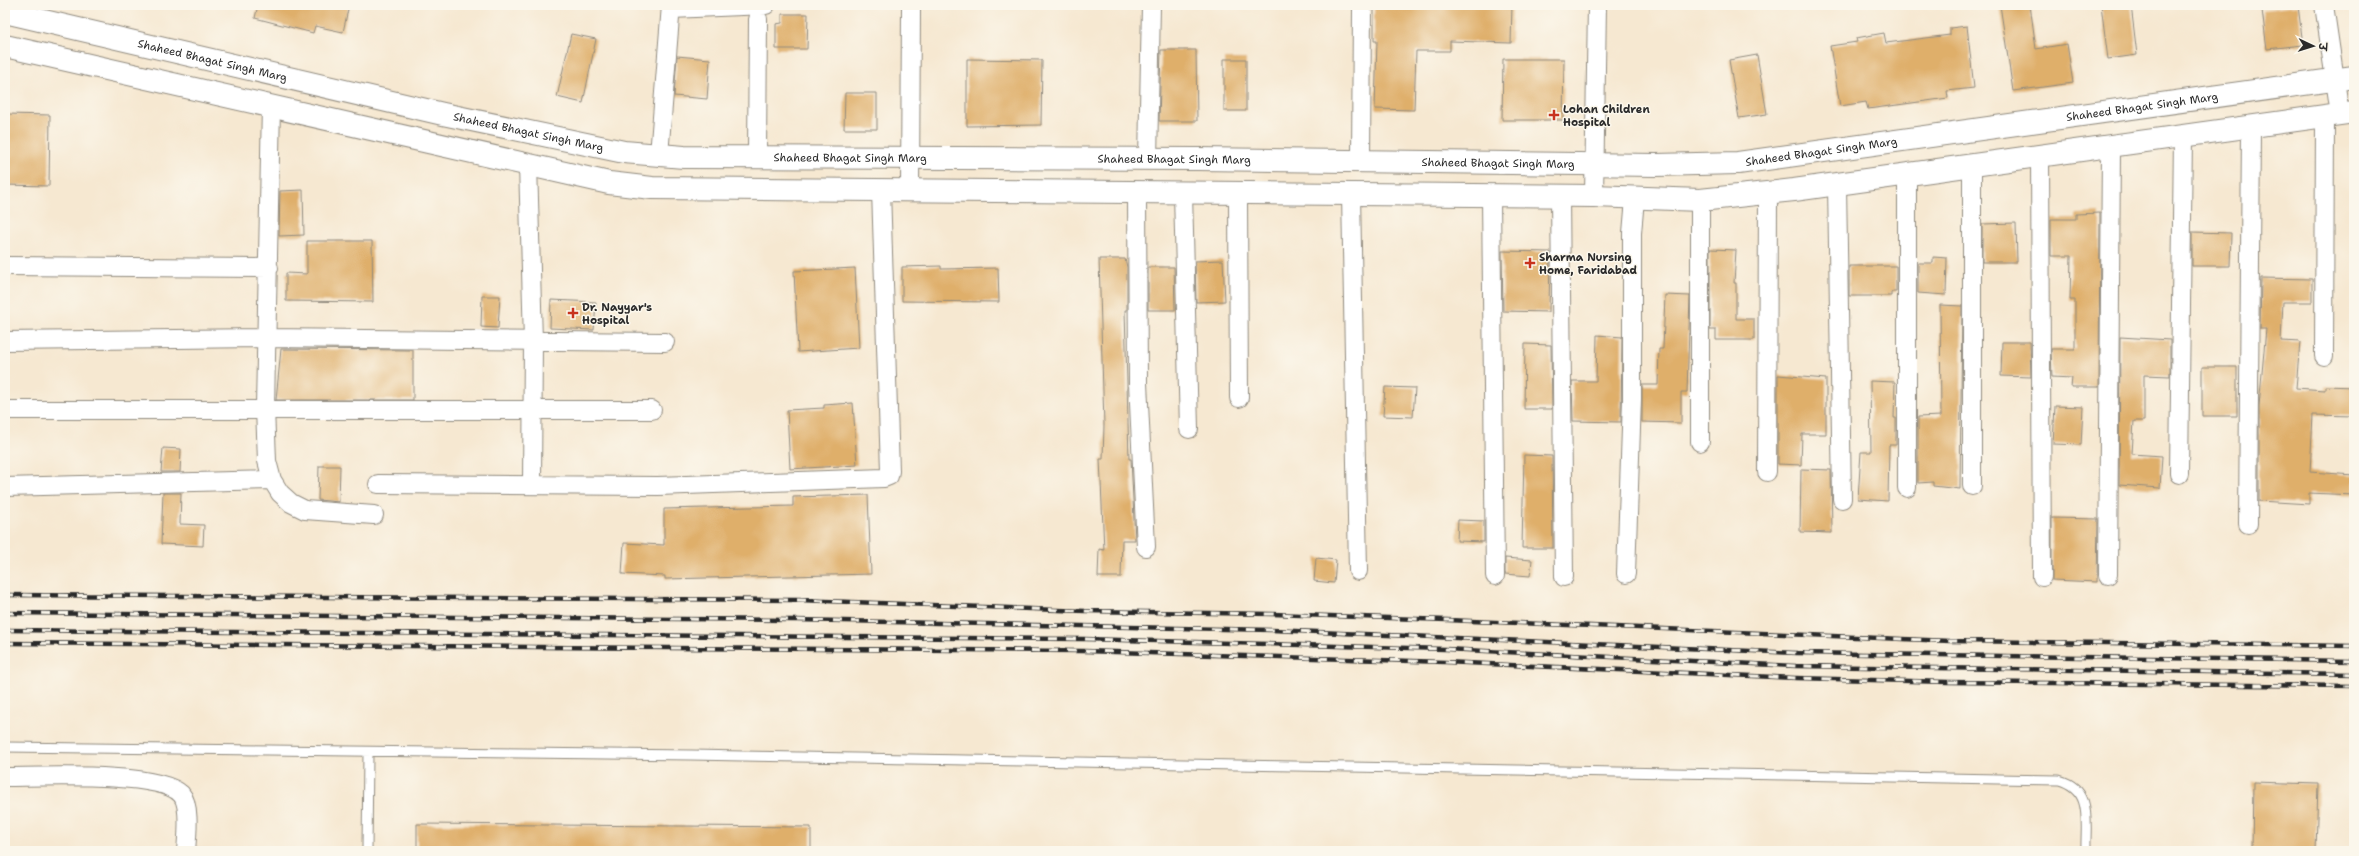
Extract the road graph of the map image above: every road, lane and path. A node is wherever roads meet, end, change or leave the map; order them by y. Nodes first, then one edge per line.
1 (911, 5) edge
2 (1152, 5) edge
3 (1362, 5) edge
4 (1597, 5) edge
5 (2324, 5) edge
6 (671, 7) edge
7 (5, 12) edge
8 (762, 12) edge
9 (5, 46) edge
10 (2345, 79) edge
11 (271, 105) junction
12 (2340, 114) edge
13 (2251, 127) junction
14 (2183, 136) junction
15 (2111, 146) junction
16 (659, 155) junction
17 (2040, 155) junction
18 (758, 156) junction
19 (910, 158) junction
20 (1148, 160) junction
21 (1361, 161) junction
22 (528, 164) junction
23 (1595, 164) junction
24 (1972, 165) junction
25 (1907, 174) junction
26 (1837, 184) junction
27 (881, 190) junction
28 (910, 191) junction
29 (1183, 193) junction
30 (1768, 193) junction
31 (1137, 194) junction
32 (1238, 194) junction
33 (1351, 194) junction
34 (1491, 196) junction
35 (1560, 196) junction
36 (1594, 196) junction
37 (1635, 199) junction
38 (1700, 200) junction
39 (5, 266) edge
40 (269, 268) junction
41 (266, 338) junction
42 (5, 341) edge
43 (533, 341) junction
44 (664, 342) dead end
45 (2324, 356) dead end
46 (1239, 398) dead end
47 (265, 408) junction
48 (5, 410) edge
49 (652, 410) dead end
50 (531, 412) junction
51 (1189, 429) dead end
52 (1700, 442) dead end
53 (1767, 472) dead end
54 (2179, 474) dead end
55 (272, 480) junction
56 (378, 484) dead end
57 (532, 484) junction
58 (1972, 486) dead end
59 (5, 487) edge
60 (1908, 488) dead end
61 (1842, 499) dead end
62 (374, 515) dead end
63 (2248, 524) dead end
64 (1146, 547) dead end
65 (1358, 571) dead end
66 (1626, 574) dead end
67 (2108, 575) dead end
68 (1495, 576) dead end
69 (2042, 576) dead end
70 (1564, 577) dead end
71 (5, 747) edge
72 (368, 752) junction
73 (5, 777) edge
74 (186, 851) edge
75 (366, 851) edge
76 (2086, 851) edge

1 - 19 street
2 - 20 street
3 - 21 street
4 - 23 street
5 - 10 street
6 - 8 street
6 - 16 street
7 - 16 street, Shaheed Bhagat Singh Marg
8 - 18 street
9 - 11 street
10 - 12 street
10 - 23 street, Shaheed Bhagat Singh Marg
11 - 22 street
11 - 40 street
12 - 13 street
12 - 45 street
13 - 14 street
13 - 63 street
14 - 15 street
14 - 54 street
15 - 17 street
15 - 67 street
16 - 18 street, Shaheed Bhagat Singh Marg
17 - 24 street
17 - 69 street
18 - 19 street, Shaheed Bhagat Singh Marg
19 - 20 street, Shaheed Bhagat Singh Marg
19 - 28 street
20 - 21 street, Shaheed Bhagat Singh Marg
21 - 23 street, Shaheed Bhagat Singh Marg
22 - 27 street
22 - 43 street
23 - 36 street
24 - 25 street
24 - 58 street
25 - 26 street
25 - 60 street
26 - 30 street
26 - 61 street
27 - 28 street
27 - 57 street
28 - 31 street
29 - 31 street
29 - 32 street
29 - 51 street
30 - 38 street
30 - 53 street
31 - 64 street
32 - 33 street
32 - 46 street
33 - 34 street
33 - 65 street
34 - 35 street
34 - 68 street
35 - 36 street
35 - 70 street
36 - 37 street
37 - 38 street
37 - 66 street
38 - 52 street
39 - 40 street
40 - 41 street
41 - 42 street
41 - 43 street
41 - 47 street
43 - 44 street
43 - 50 street
47 - 48 street
47 - 50 street
47 - 55 street
49 - 50 street
50 - 57 street
55 - 59 street
55 - 62 street
56 - 57 street
71 - 72 lane
72 - 75 lane
72 - 76 lane
73 - 74 street

